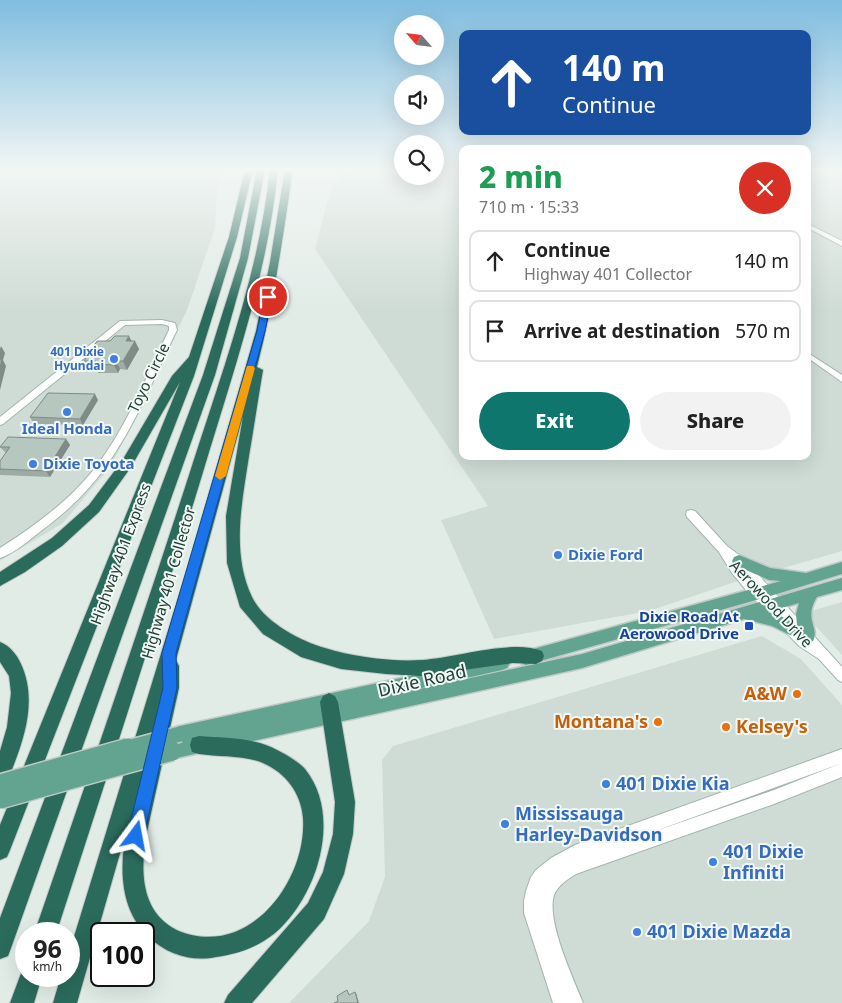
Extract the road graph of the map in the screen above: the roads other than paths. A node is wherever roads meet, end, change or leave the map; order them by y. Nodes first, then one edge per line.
1 (238, 216) edge
2 (252, 216) edge
3 (266, 216) edge
4 (282, 216) edge
5 (811, 228) edge
6 (842, 244) edge
7 (261, 331) junction
8 (811, 357) edge
9 (193, 358) junction
10 (842, 380) edge
11 (0, 422) edge
12 (691, 514) dead end
13 (723, 549) junction
14 (0, 554) edge
15 (739, 561) junction
16 (842, 568) edge
17 (810, 577) junction
18 (0, 580) edge
19 (842, 584) edge
20 (762, 592) junction
21 (812, 593) junction
22 (774, 605) junction
23 (741, 614) junction
24 (792, 629) junction
25 (808, 636) junction
26 (0, 650) edge
27 (169, 653) junction
28 (536, 656) junction
29 (822, 656) junction
30 (842, 676) edge
31 (330, 710) junction
32 (199, 745) junction
33 (842, 756) edge
34 (842, 770) edge
35 (0, 775) edge
36 (0, 784) edge
37 (0, 799) edge
38 (0, 850) edge
39 (49, 922) edge
40 (0, 948) edge
41 (27, 987) edge
42 (22, 1003) edge
43 (65, 1003) edge
44 (236, 1003) edge
45 (562, 1003) edge
46 (574, 1003) edge

1 - 9 highway
2 - 40 highway, Highway 401 Express
3 - 39 highway
4 - 7 highway, Highway 401 Collector
5 - 6 street
7 - 27 highway, Highway 401 Collector
7 - 28 highway
8 - 10 street
9 - 18 highway
9 - 38 highway
11 - 14 street, Toyo Circle
12 - 13 street, Aerowood Drive
13 - 15 street, Aerowood Drive
13 - 20 street, Aerowood Drive
15 - 17 main road
15 - 20 street, Aerowood Drive
16 - 17 main road, Dixie Road
17 - 20 main road, Dixie Road
19 - 21 main road, Dixie Road
20 - 22 street, Aerowood Drive
20 - 28 main road, Dixie Road
21 - 22 main road, Dixie Road
21 - 25 main road
22 - 23 main road, Dixie Road
22 - 24 street, Aerowood Drive
22 - 25 street, Aerowood Drive
23 - 24 main road
23 - 31 main road, Dixie Road
24 - 29 street, Aerowood Drive
25 - 29 street, Aerowood Drive
26 - 35 highway
27 - 32 highway
27 - 43 highway, Highway 401 Collector
28 - 31 main road, Dixie Road
29 - 30 street, Aerowood Drive
31 - 32 main road, Dixie Road
31 - 36 main road, Dixie Road, bridge
31 - 44 highway
32 - 37 main road, Dixie Road, bridge
33 - 45 street
34 - 46 street
41 - 42 highway

